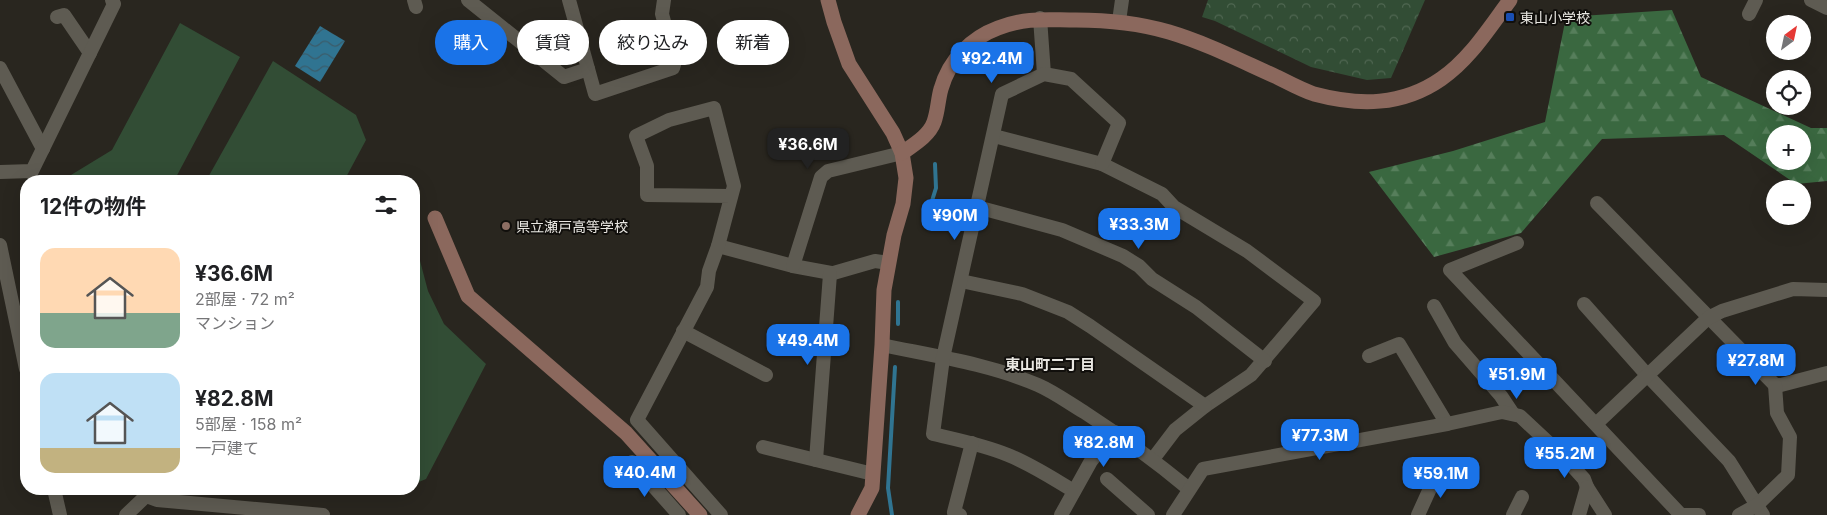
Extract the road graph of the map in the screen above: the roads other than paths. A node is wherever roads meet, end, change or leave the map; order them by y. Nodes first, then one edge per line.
1 (112, 0) edge
2 (468, 0) edge
3 (569, 0) edge
4 (664, 0) edge
5 (828, 0) edge
6 (1122, 0) edge
7 (1510, 0) edge
8 (1756, 0) edge
9 (1811, 0) edge
10 (1827, 8) edge
11 (1749, 14) dead end
12 (57, 17) dead end
13 (1040, 18) junction
14 (1119, 22) junction
15 (90, 53) junction
16 (0, 68) edge
17 (588, 69) junction
18 (1044, 74) junction
19 (994, 136) junction
20 (43, 149) junction
21 (902, 152) junction
22 (1102, 164) junction
23 (0, 172) edge
24 (731, 196) junction
25 (1597, 203) dead end
26 (977, 207) junction
27 (435, 218) dead end
28 (1517, 243) dead end
29 (0, 245) edge
30 (718, 246) junction
31 (889, 263) junction
32 (793, 266) junction
33 (830, 274) junction
34 (962, 281) junction
35 (1827, 290) edge
36 (19, 303) edge
37 (1584, 304) dead end
38 (1434, 306) dead end
39 (1708, 318) junction
40 (683, 332) junction
41 (882, 345) junction
42 (1369, 356) dead end
43 (943, 358) junction
44 (1265, 361) junction
45 (1827, 373) edge
46 (766, 375) dead end
47 (1648, 376) junction
48 (1776, 385) junction
49 (1205, 406) junction
50 (1513, 414) junction
51 (1447, 424) junction
52 (1596, 424) junction
53 (1115, 432) junction
54 (972, 443) junction
55 (763, 447) dead end
56 (1153, 459) junction
57 (816, 460) junction
58 (632, 462) dead end
59 (1438, 471) dead end
60 (874, 474) junction
61 (1106, 479) dead end
62 (1587, 487) junction
63 (1189, 489) junction
64 (1074, 491) junction
65 (55, 495) edge
66 (143, 495) edge
67 (150, 495) edge
68 (1522, 497) dead end
69 (1760, 510) edge
70 (309, 514) edge
71 (60, 515) edge
72 (126, 515) edge
73 (323, 515) edge
74 (679, 515) edge
75 (700, 515) edge
76 (721, 515) edge
77 (858, 515) edge
78 (960, 515) edge
79 (1061, 515) edge
80 (1148, 515) edge
81 (1173, 515) edge
82 (1418, 515) edge
83 (1513, 515) edge
84 (1579, 515) edge
85 (1605, 515) edge
86 (1699, 515) edge
87 (1739, 515) edge

1 - 15 street
2 - 17 street
3 - 17 street
4 - 17 street
5 - 21 street
6 - 14 street
7 - 14 street
8 - 11 street
9 - 10 street
12 - 15 street
13 - 14 street
13 - 18 street
13 - 21 street
15 - 20 street
16 - 20 street
18 - 19 street
18 - 22 street
19 - 22 street
19 - 26 street
20 - 23 street
21 - 31 street
21 - 32 street
22 - 44 street
24 - 24 street
24 - 30 street
25 - 39 street
26 - 34 street
26 - 44 street
27 - 75 street
28 - 52 street
29 - 36 street
30 - 32 street
30 - 40 street
31 - 33 street
31 - 41 street
32 - 33 street
33 - 57 street
34 - 43 street
34 - 49 street
35 - 39 street
37 - 47 street
38 - 50 street
39 - 47 street
39 - 48 street
40 - 46 street
40 - 76 street
41 - 43 street
41 - 60 street
42 - 51 street
43 - 53 street
43 - 54 street
44 - 49 street
45 - 48 street
47 - 52 street
47 - 69 street
48 - 69 street
49 - 56 street
50 - 51 street
50 - 62 street
51 - 63 street
52 - 86 street
53 - 56 street
53 - 64 street
54 - 64 street
54 - 78 street
55 - 57 street
56 - 63 street
57 - 60 street
58 - 74 street
59 - 82 street
60 - 77 street
61 - 80 street
62 - 84 street
62 - 85 street
63 - 81 street
64 - 79 street
65 - 71 street
66 - 72 street
67 - 70 street
68 - 83 street
69 - 87 street
70 - 73 street

